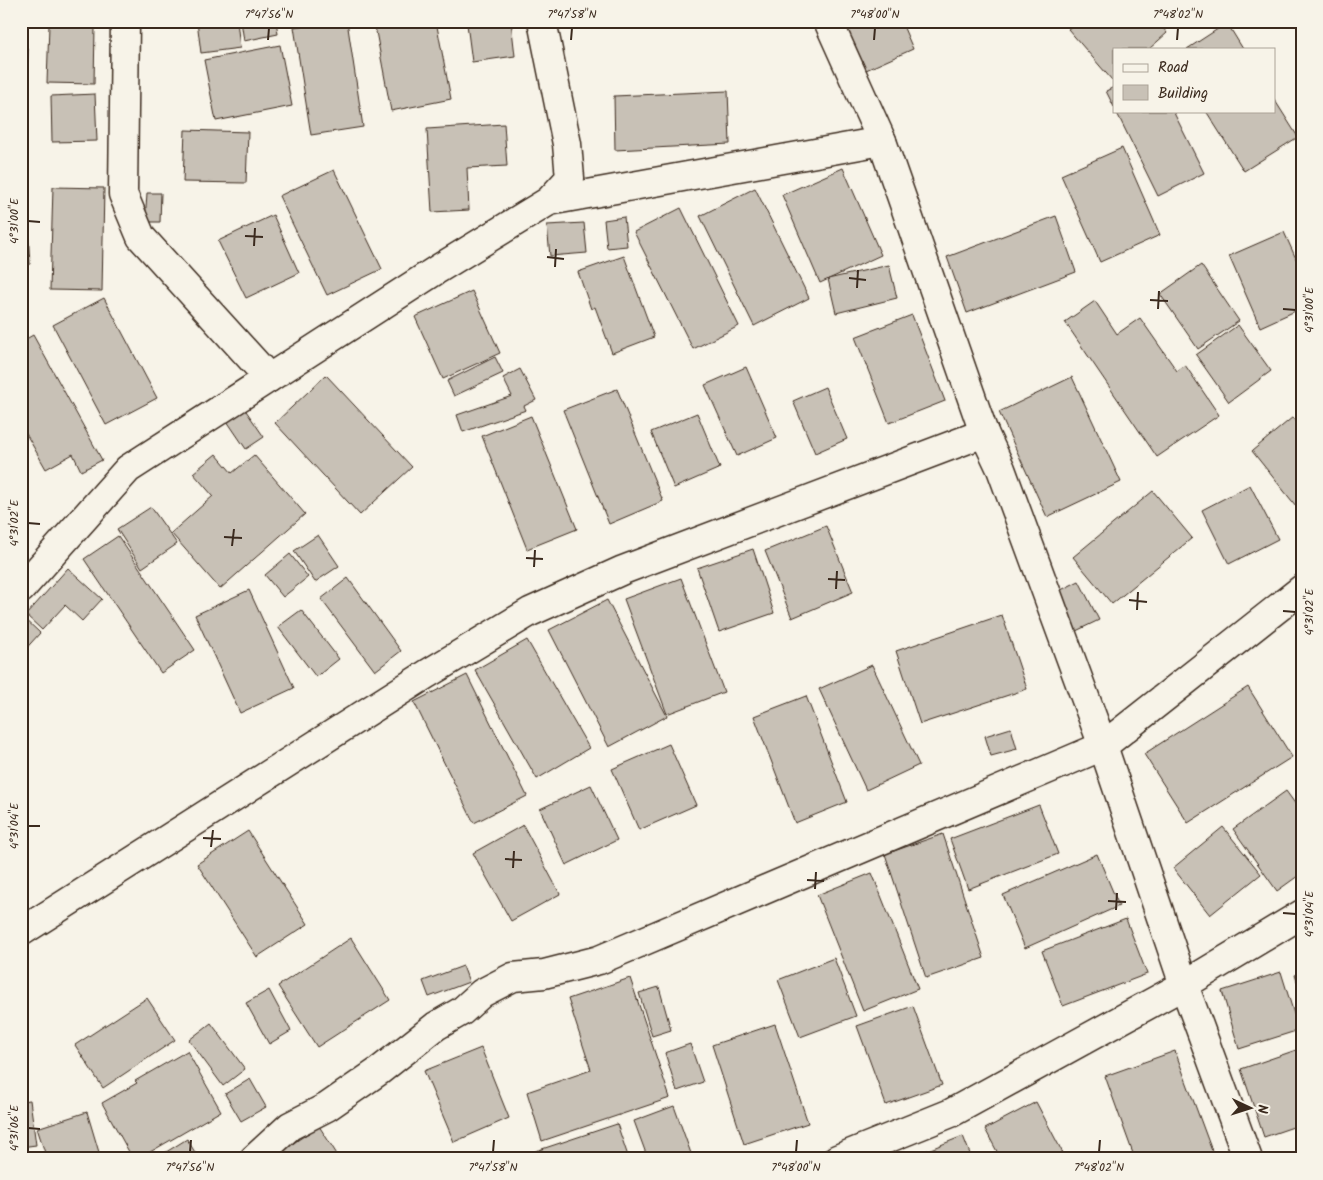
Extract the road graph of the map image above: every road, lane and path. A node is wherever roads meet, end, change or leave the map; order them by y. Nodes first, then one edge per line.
1 (125, 21) edge
2 (542, 21) edge
3 (828, 21) edge
4 (882, 141) junction
5 (549, 200) junction
6 (269, 378) junction
7 (984, 433) junction
8 (21, 589) edge
9 (1302, 589) edge
10 (1103, 746) junction
11 (1302, 914) edge
12 (21, 932) edge
13 (1184, 985) junction
14 (254, 1159) edge
15 (837, 1159) edge
16 (1248, 1159) edge

1 - 6 street
2 - 5 street
3 - 4 street
4 - 5 street
4 - 7 street
5 - 6 street
6 - 8 street
7 - 10 street
7 - 12 street
9 - 10 street
10 - 13 street
10 - 14 street
11 - 13 street
13 - 15 street
13 - 16 street

